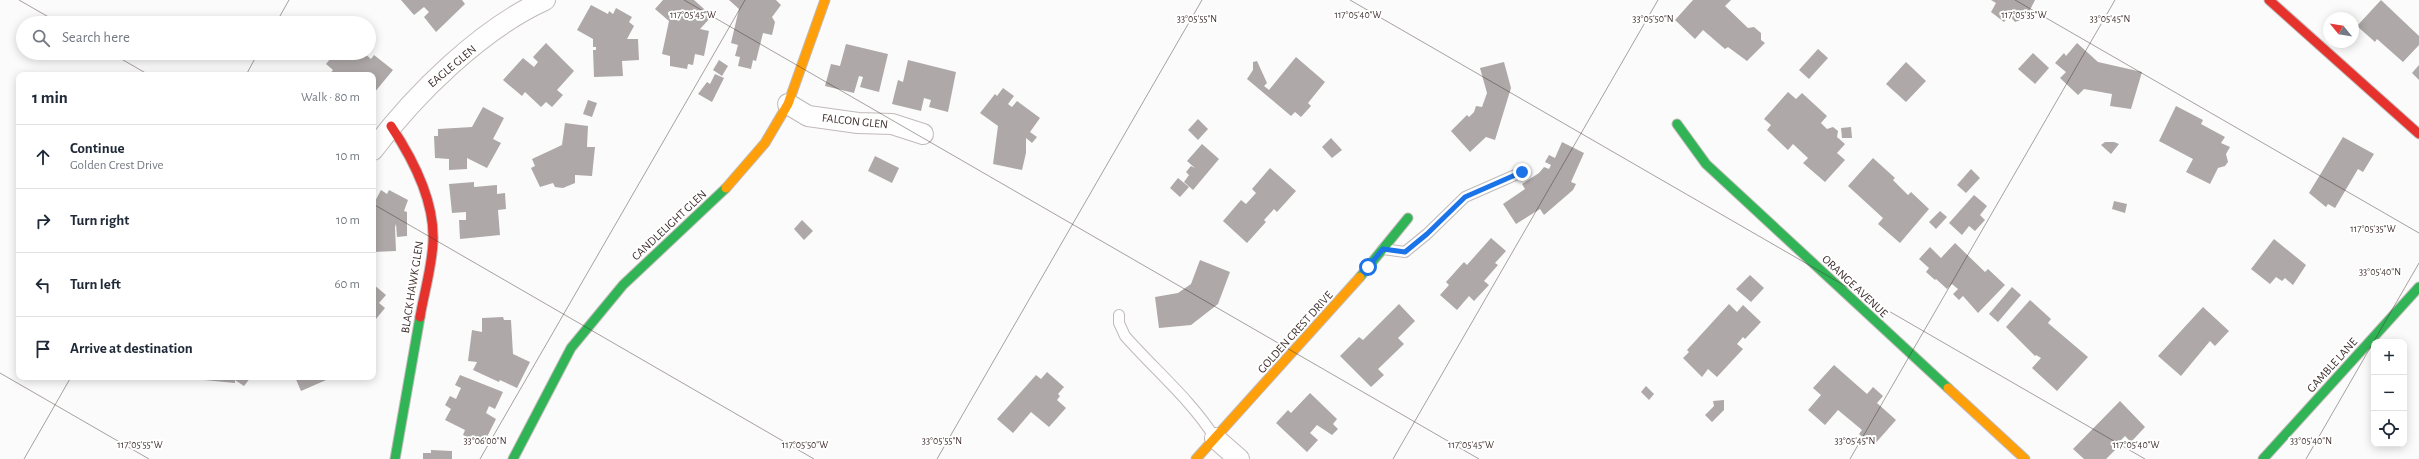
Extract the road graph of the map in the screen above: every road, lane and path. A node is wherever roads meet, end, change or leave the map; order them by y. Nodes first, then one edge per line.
1 (545, 0) edge
2 (825, 0) edge
3 (2269, 0) edge
4 (788, 104) junction
5 (1677, 124) dead end
6 (391, 126) junction
7 (923, 134) dead end
8 (2419, 134) edge
9 (376, 146) edge
10 (1522, 172) dead end
11 (1408, 218) dead end
12 (1383, 249) junction
13 (2419, 287) edge
14 (1119, 314) dead end
15 (1215, 438) junction
16 (395, 459) edge
17 (513, 459) edge
18 (1196, 459) edge
19 (1239, 459) edge
20 (2025, 459) edge
21 (2263, 459) edge

1 - 6 street, EAGLE GLEN
2 - 4 street, CANDLELIGHT GLEN
3 - 8 street
4 - 7 street, FALCON GLEN
4 - 17 street, CANDLELIGHT GLEN
5 - 20 street, ORANGE AVENUE
6 - 9 street, EAGLE GLEN
6 - 16 street, BLACK HAWK GLEN
10 - 12 lane
11 - 12 street, GOLDEN CREST DRIVE
12 - 15 street, GOLDEN CREST DRIVE
13 - 21 street, GAMBLE LANE
14 - 15 lane
15 - 18 street, GOLDEN CREST DRIVE
15 - 19 street

